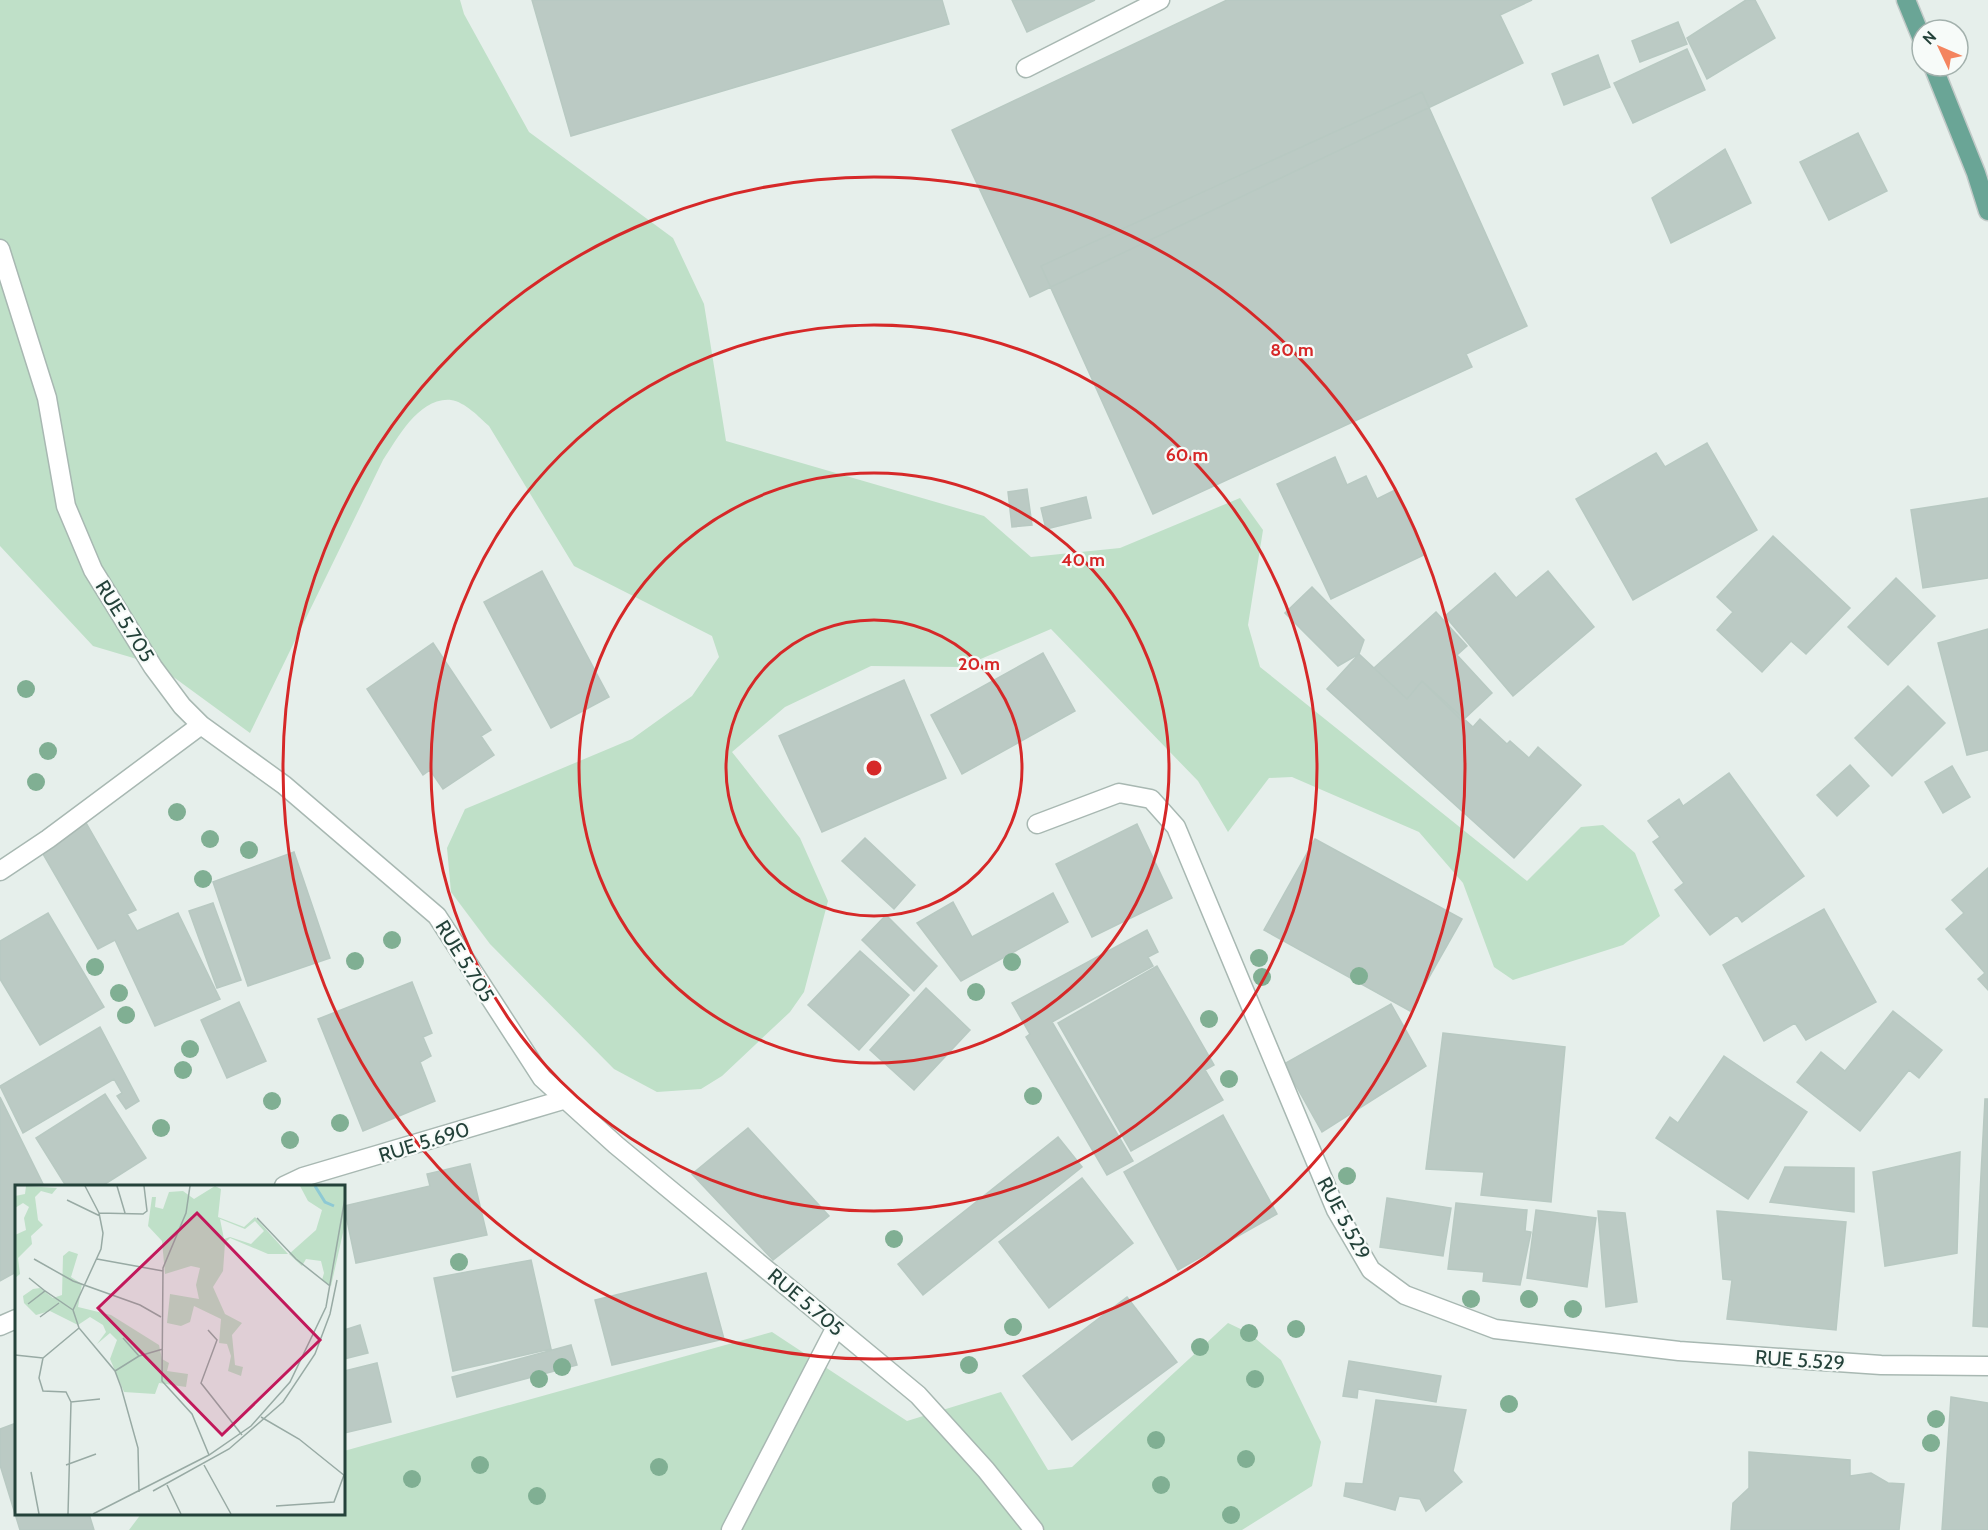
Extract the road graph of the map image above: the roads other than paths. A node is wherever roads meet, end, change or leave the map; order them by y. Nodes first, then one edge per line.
1 (1160, 0) edge
2 (1906, 0) edge
3 (1913, 18) edge
4 (1026, 68) dead end
5 (1938, 78) edge
6 (1988, 212) edge
7 (0, 249) edge
8 (201, 724) junction
9 (1036, 825) dead end
10 (0, 871) edge
11 (566, 1099) junction
12 (286, 1185) edge
13 (15, 1319) edge
14 (0, 1326) edge
15 (836, 1327) junction
16 (1988, 1365) edge
17 (731, 1530) edge
18 (1034, 1530) edge

1 - 4 street
2 - 3 main road
5 - 6 main road
7 - 8 street, RUE 5.705
8 - 10 street
8 - 11 street, RUE 5.705
9 - 16 street, RUE 5.529
11 - 12 street, RUE 5.690
11 - 15 street, RUE 5.705
13 - 14 street
15 - 17 street
15 - 18 street, RUE 5.705

